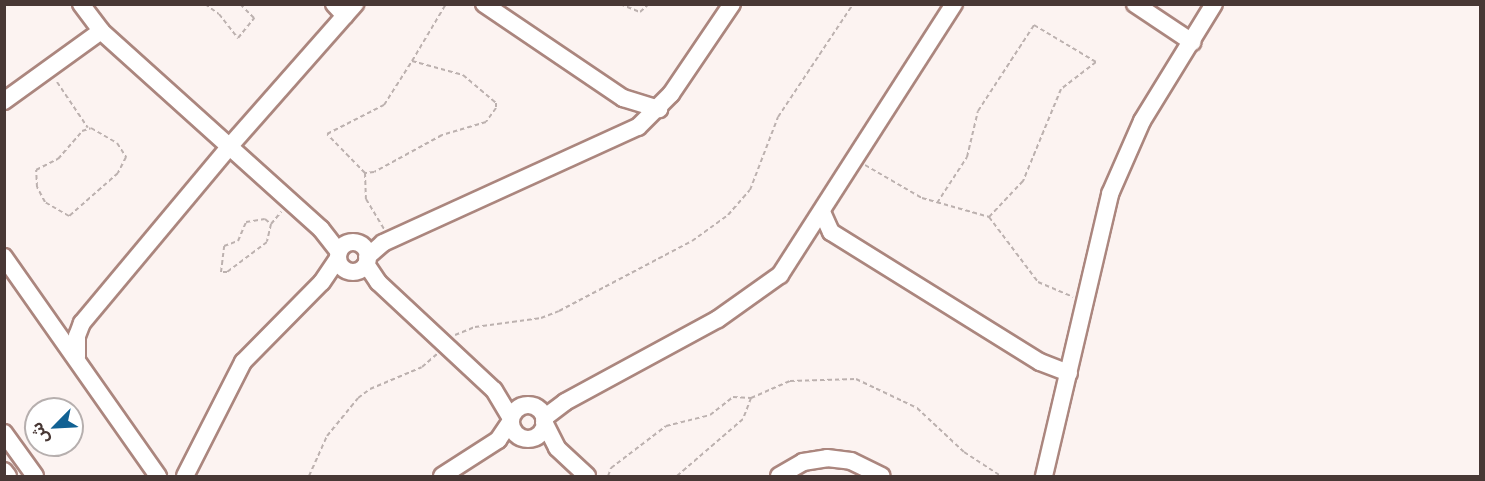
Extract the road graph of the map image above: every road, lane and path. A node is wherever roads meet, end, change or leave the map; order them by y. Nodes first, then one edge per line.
1 (81, 4) edge
2 (205, 4) edge
3 (240, 4) edge
4 (447, 4) edge
5 (484, 4) edge
6 (620, 4) edge
7 (649, 4) edge
8 (732, 4) edge
9 (853, 4) edge
10 (954, 4) edge
11 (1135, 4) edge
12 (1215, 4) edge
13 (345, 8) edge
14 (101, 31) junction
15 (1192, 42) junction
16 (412, 61) junction
17 (48, 69) junction
18 (623, 98) junction
19 (4, 101) edge
20 (659, 109) junction
21 (88, 128) junction
22 (626, 134) junction
23 (229, 147) junction
24 (855, 159) junction
25 (365, 174) junction
26 (937, 203) junction
27 (822, 212) junction
28 (989, 217) junction
29 (265, 219) joint
30 (831, 232) junction
31 (807, 234) junction
32 (387, 241) junction
33 (4, 257) edge
34 (353, 258) junction
35 (1084, 301) junction
36 (51, 323) junction
37 (82, 323) junction
38 (444, 346) junction
39 (77, 357) junction
40 (1069, 373) junction
41 (494, 390) junction
42 (751, 398) junction
43 (537, 413) junction
44 (511, 420) junction
45 (4, 432) edge
46 (524, 438) junction
47 (498, 440) junction
48 (557, 448) junction
49 (4, 471) edge
50 (187, 472) edge
51 (157, 474) edge
52 (8, 477) edge
53 (35, 477) edge
54 (309, 477) edge
55 (442, 477) edge
56 (587, 477) edge
57 (608, 477) edge
58 (677, 477) edge
59 (779, 477) edge
60 (882, 477) edge
61 (1001, 477) edge
62 (1044, 477) edge

1 - 14 street
2 - 3 path
4 - 16 path
5 - 18 street
6 - 7 path
8 - 20 street
9 - 38 path
10 - 24 street
11 - 15 street
12 - 15 street
13 - 23 street
14 - 17 street
14 - 23 street
15 - 35 street
16 - 25 path
16 - 25 path
17 - 19 street
17 - 21 path
18 - 20 street
18 - 22 street
20 - 22 street
21 - 21 path
22 - 32 street
23 - 34 street
23 - 37 street
24 - 26 path
24 - 27 street
25 - 32 path
26 - 28 path
26 - 28 path
27 - 30 street
27 - 31 street
28 - 35 path
29 - 29 path
30 - 31 street
30 - 40 street
31 - 43 street
32 - 34 street
33 - 36 street
34 - 38 street
34 - 50 street
35 - 40 street
36 - 37 street
36 - 39 street
37 - 39 street
38 - 41 street
38 - 54 path
39 - 51 street
40 - 62 street
41 - 43 street
41 - 44 street
42 - 57 path
42 - 58 path
42 - 61 path
43 - 44 street
43 - 46 street
43 - 48 street
44 - 46 street
44 - 47 street
45 - 53 street
46 - 47 street
46 - 48 street
47 - 55 street
48 - 56 street
49 - 52 street
50 - 51 street
59 - 60 street

